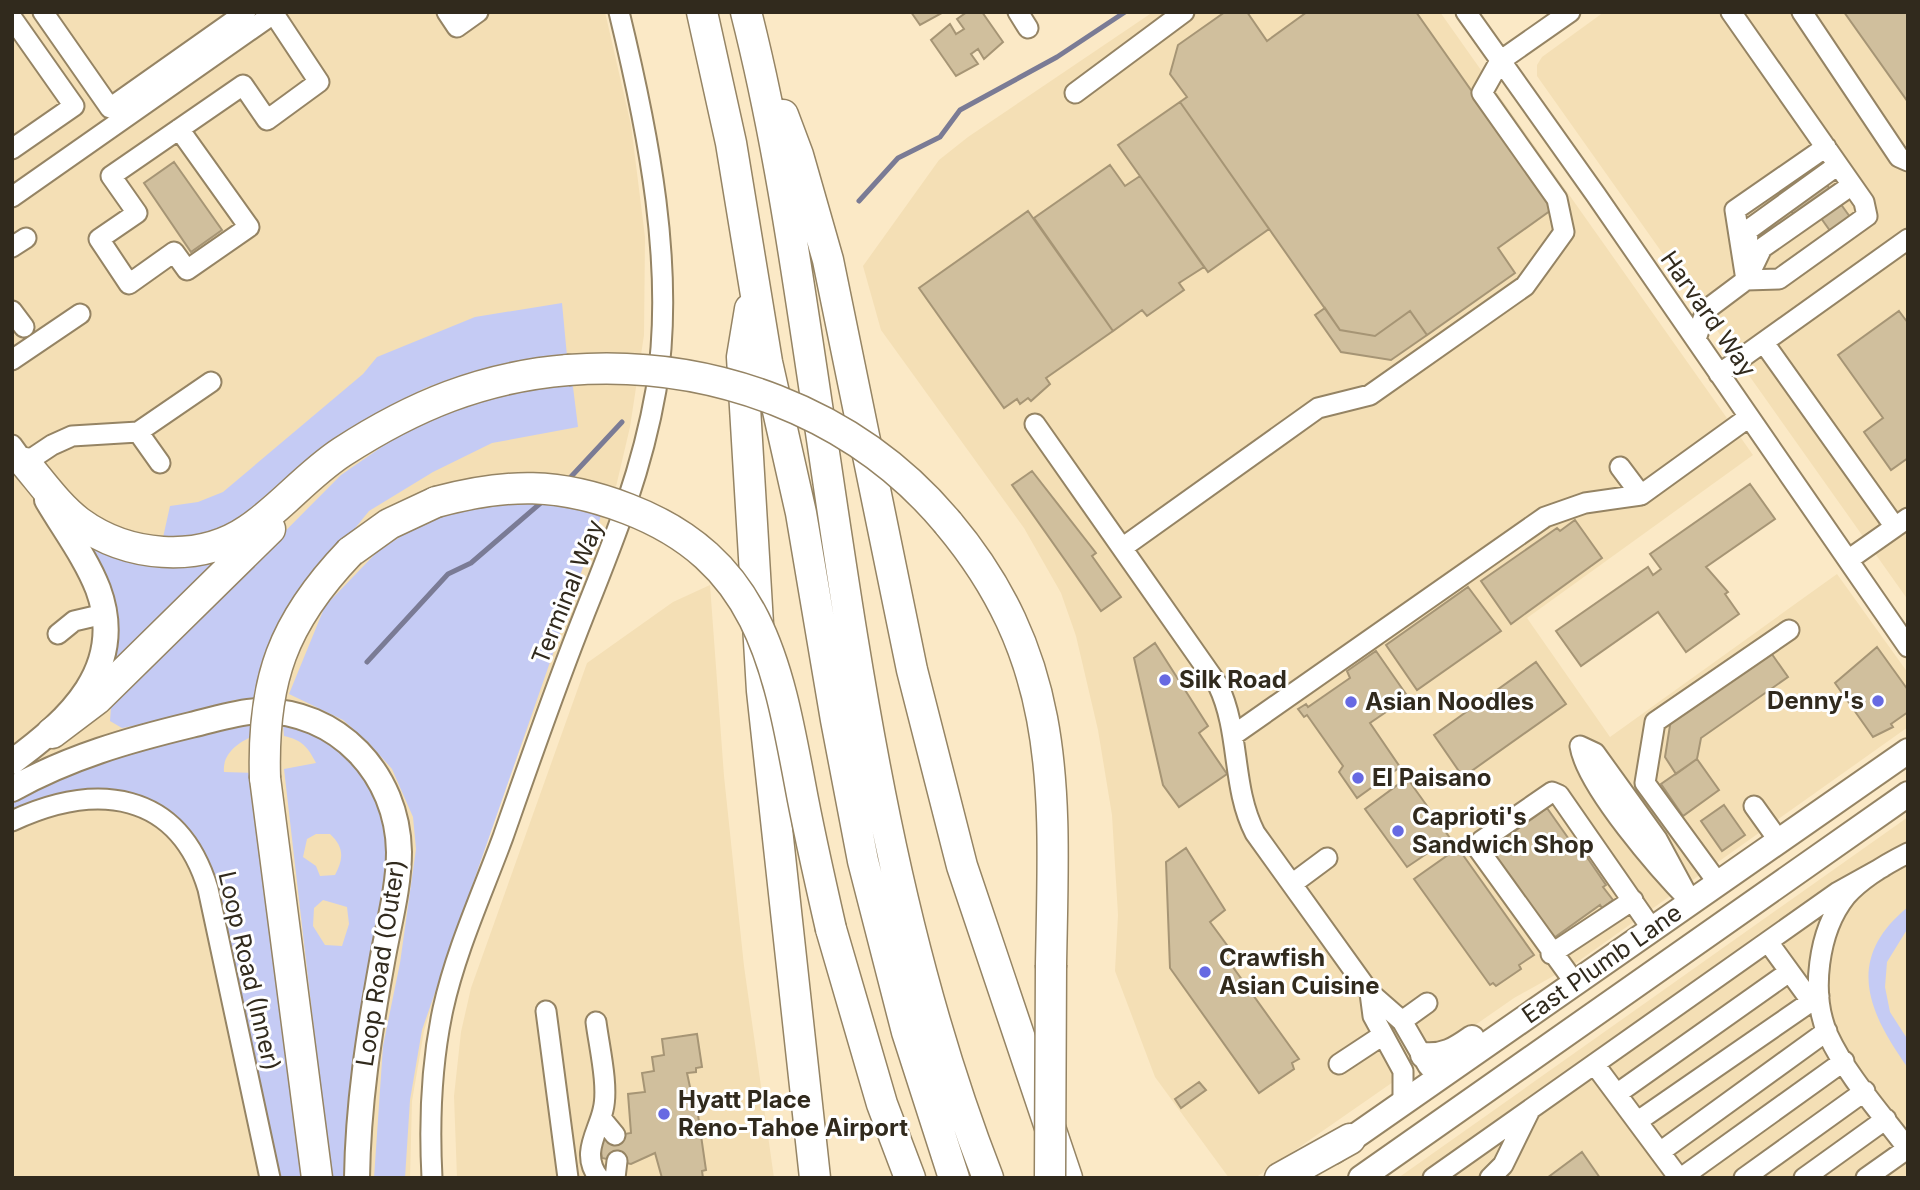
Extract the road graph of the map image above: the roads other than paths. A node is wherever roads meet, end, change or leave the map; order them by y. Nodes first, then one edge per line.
1 (246, 12) edge
2 (447, 12) edge
3 (478, 12) edge
4 (619, 12) edge
5 (702, 12) edge
6 (1184, 12) edge
7 (1466, 12) edge
8 (1570, 12) edge
9 (1731, 12) edge
10 (1801, 12) edge
11 (275, 13) edge
12 (48, 14) edge
13 (748, 22) edge
14 (15, 28) edge
15 (1500, 61) junction
16 (1074, 93) dead end
17 (179, 129) junction
18 (12, 149) edge
19 (1908, 162) edge
20 (1846, 175) junction
21 (12, 197) edge
22 (1908, 239) edge
23 (1746, 281) junction
24 (754, 284) junction
25 (12, 310) edge
26 (80, 314) dead end
27 (23, 327) dead end
28 (1696, 340) junction
29 (1764, 343) junction
30 (16, 358) edge
31 (1719, 374) junction
32 (211, 383) dead end
33 (1749, 417) junction
34 (1035, 424) dead end
35 (138, 432) junction
36 (360, 441) junction
37 (19, 454) edge
38 (160, 463) dead end
39 (1620, 467) dead end
40 (1641, 495) junction
41 (1901, 522) edge
42 (1122, 548) junction
43 (1848, 560) junction
44 (104, 614) junction
45 (1789, 630) dead end
46 (58, 634) dead end
47 (1908, 646) edge
48 (52, 733) junction
49 (1235, 734) junction
50 (1908, 751) edge
51 (12, 762) edge
52 (12, 789) edge
53 (1908, 794) edge
54 (1754, 806) dead end
55 (12, 821) edge
56 (1779, 841) junction
57 (1908, 853) edge
58 (1326, 858) dead end
59 (1883, 867) junction
60 (1718, 883) junction
61 (1292, 884) junction
62 (1633, 900) junction
63 (1691, 902) junction
64 (1652, 929) junction
65 (1768, 942) junction
66 (1551, 954) junction
67 (1789, 972) junction
68 (1567, 988) junction
69 (1370, 993) junction
70 (1815, 998) junction
71 (1427, 1003) dead end
72 (547, 1011) dead end
73 (1402, 1021) junction
74 (596, 1022) dead end
75 (1827, 1031) junction
76 (1383, 1035) junction
77 (1423, 1055) junction
78 (1844, 1061) junction
79 (1339, 1064) dead end
80 (1595, 1065) junction
81 (1436, 1081) junction
82 (1865, 1091) junction
83 (1618, 1093) junction
84 (1403, 1103) junction
85 (1530, 1109) junction
86 (601, 1118) junction
87 (1885, 1119) junction
88 (1638, 1121) junction
89 (615, 1135) dead end
90 (1350, 1139) junction
91 (1907, 1149) edge
92 (1660, 1152) junction
93 (270, 1178) edge
94 (317, 1178) edge
95 (358, 1178) edge
96 (432, 1178) edge
97 (568, 1178) edge
98 (599, 1178) edge
99 (815, 1178) edge
100 (910, 1178) edge
101 (954, 1178) edge
102 (988, 1178) edge
103 (1049, 1178) edge
104 (1067, 1178) edge
105 (1280, 1178) edge
106 (1295, 1178) edge
107 (1344, 1178) edge
108 (1361, 1178) edge
109 (1433, 1178) edge
110 (1490, 1178) edge
111 (1680, 1178) edge
112 (1744, 1178) edge
113 (1804, 1178) edge
114 (1867, 1178) edge

1 - 12 street
2 - 3 street
4 - 96 street, Terminal Way
5 - 24 highway
6 - 16 street
7 - 15 street, Harvard Way
8 - 15 street
9 - 20 street
10 - 19 street
11 - 17 street
11 - 21 street
13 - 102 highway
13 - 104 highway
14 - 18 street
15 - 28 street, Harvard Way
15 - 42 street
17 - 17 street
20 - 23 street
20 - 23 street
20 - 23 street
22 - 29 street
23 - 28 street
24 - 99 highway
24 - 101 highway
25 - 27 street
26 - 30 street
28 - 31 street, Harvard Way
29 - 31 street
29 - 41 street
31 - 33 street, Harvard Way
32 - 35 street
33 - 40 street
33 - 43 street, Harvard Way
34 - 42 street
35 - 37 street
35 - 38 street
36 - 37 highway
36 - 48 highway
36 - 103 highway, bridge
37 - 44 main road
39 - 40 street
40 - 49 street
41 - 43 street
42 - 49 street
43 - 47 street, Harvard Way
44 - 46 street
44 - 48 main road
45 - 60 street
48 - 51 main road
49 - 61 street
50 - 56 main road, East Plumb Lane
52 - 95 main road, Loop Road (Outer)
53 - 108 main road, East Plumb Lane
54 - 56 street
55 - 93 street, Loop Road (Inner)
56 - 60 main road, East Plumb Lane
57 - 59 street
58 - 61 street
59 - 65 street
59 - 70 street
60 - 63 main road, East Plumb Lane
61 - 69 street
62 - 64 street
62 - 66 street
62 - 66 street
63 - 63 street
63 - 64 main road, East Plumb Lane
64 - 68 main road, East Plumb Lane
65 - 67 street
65 - 80 street
66 - 68 street
67 - 70 street
67 - 83 street
68 - 77 main road
68 - 81 main road, East Plumb Lane
69 - 73 street
69 - 76 street
70 - 75 street
70 - 88 street
71 - 73 street
72 - 97 street
73 - 77 street
74 - 86 street
75 - 78 street
75 - 92 street
76 - 79 street
76 - 84 street
77 - 81 street
78 - 82 street
78 - 111 street
80 - 83 street
80 - 85 street
81 - 84 main road, East Plumb Lane
81 - 107 main road
82 - 87 street
82 - 112 street
83 - 88 street
84 - 90 main road, East Plumb Lane
85 - 109 street
85 - 110 street
86 - 89 street
86 - 98 street
87 - 91 street
87 - 113 street
88 - 92 street
90 - 105 highway
90 - 106 main road, East Plumb Lane
91 - 114 street
92 - 111 street
94 - 100 highway, bridge

